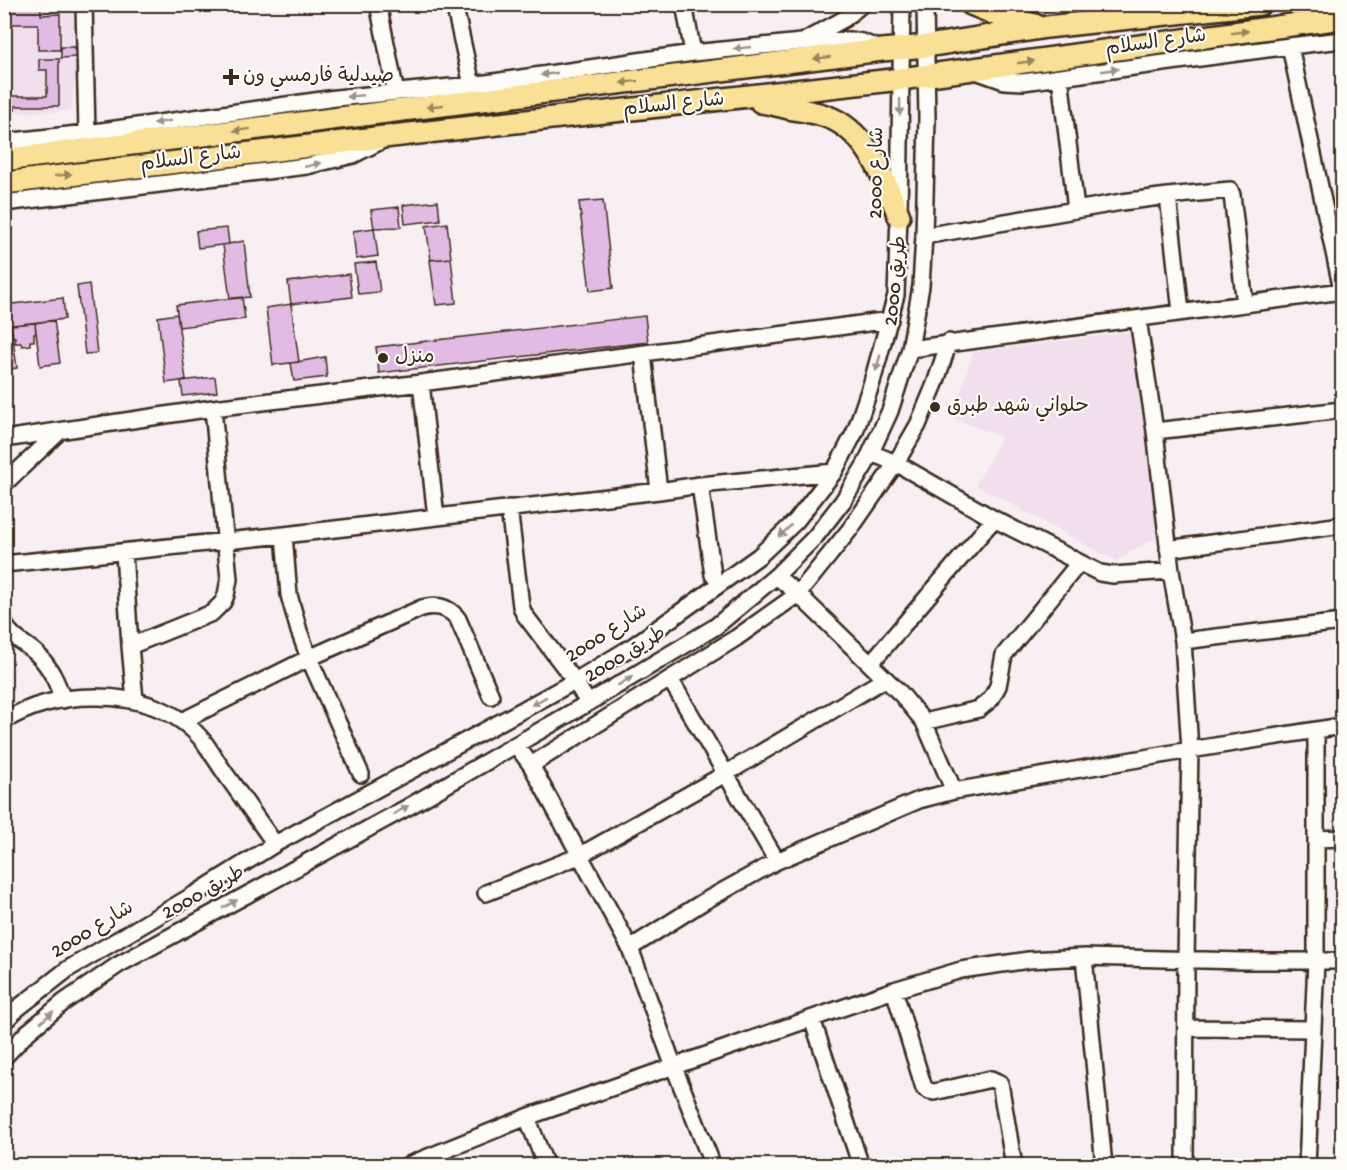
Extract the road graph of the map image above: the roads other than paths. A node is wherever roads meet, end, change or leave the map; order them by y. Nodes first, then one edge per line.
1 (84, 4) edge
2 (378, 4) edge
3 (454, 4) edge
4 (684, 4) edge
5 (861, 4) edge
6 (902, 4) edge
7 (924, 4) edge
8 (971, 4) edge
9 (1260, 4) edge
10 (1342, 18) edge
11 (1047, 27) junction
12 (1342, 40) edge
13 (801, 42) junction
14 (927, 46) junction
15 (1290, 46) junction
16 (892, 50) junction
17 (693, 53) junction
18 (970, 69) junction
19 (927, 76) junction
20 (1060, 77) junction
21 (901, 79) junction
22 (472, 85) junction
23 (396, 93) junction
24 (730, 99) junction
25 (87, 133) junction
26 (392, 136) junction
27 (4, 142) edge
28 (4, 160) edge
29 (4, 183) edge
30 (1168, 196) junction
31 (4, 203) edge
32 (1076, 209) junction
33 (899, 216) junction
34 (924, 237) junction
35 (1342, 290) edge
36 (1245, 304) junction
37 (1181, 312) junction
38 (1138, 319) junction
39 (890, 320) junction
40 (950, 342) junction
41 (910, 349) junction
42 (643, 354) junction
43 (421, 383) junction
44 (213, 408) junction
45 (1342, 410) edge
46 (60, 431) junction
47 (1155, 431) junction
48 (4, 439) edge
49 (871, 453) junction
50 (896, 463) junction
51 (834, 472) junction
52 (4, 484) edge
53 (700, 485) junction
54 (659, 491) junction
55 (509, 508) junction
56 (436, 517) junction
57 (994, 519) junction
58 (1342, 525) edge
59 (284, 535) junction
60 (226, 541) junction
61 (1168, 549) junction
62 (124, 552) junction
63 (1079, 563) junction
64 (4, 564) edge
65 (1171, 571) junction
66 (713, 575) dead end
67 (776, 576) junction
68 (798, 594) junction
69 (1342, 622) edge
70 (4, 623) edge
71 (1183, 641) junction
72 (130, 646) junction
73 (309, 658) junction
74 (870, 664) junction
75 (670, 679) junction
76 (885, 679) junction
77 (575, 681) junction
78 (491, 696) dead end
79 (63, 700) junction
80 (135, 700) junction
81 (588, 703) junction
82 (4, 721) edge
83 (182, 721) junction
84 (924, 722) junction
85 (1342, 726) edge
86 (1316, 731) junction
87 (516, 745) junction
88 (1190, 750) junction
89 (531, 765) junction
90 (361, 774) dead end
91 (725, 774) junction
92 (954, 791) junction
93 (1342, 838) edge
94 (1316, 839) junction
95 (275, 844) junction
96 (579, 856) junction
97 (777, 861) junction
98 (486, 893) dead end
99 (195, 894) junction
100 (208, 915) junction
101 (630, 948) junction
102 (1084, 957) junction
103 (1186, 959) junction
104 (1316, 961) junction
105 (1342, 961) edge
106 (894, 990) junction
107 (812, 1019) junction
108 (4, 1022) edge
109 (1186, 1028) junction
110 (1313, 1029) junction
111 (4, 1057) edge
112 (674, 1067) junction
113 (527, 1118) junction
114 (407, 1165) edge
115 (546, 1166) edge
116 (713, 1166) edge
117 (861, 1166) edge
118 (1014, 1166) edge
119 (1104, 1166) edge
120 (1185, 1166) edge
121 (1307, 1166) edge

1 - 25 street
2 - 23 street
3 - 22 street
4 - 17 street
5 - 13 street
6 - 16 street, شارع 2000
7 - 14 street, طريق 2000
8 - 11 highway
9 - 11 highway, شارع السلام
18 -> 10 highway, شارع السلام
11 - 14 highway, شارع السلام
12 - 15 street
13 - 16 street
13 -> 17 street
14 - 16 highway, شارع السلام
14 - 19 street, طريق 2000
20 -> 15 street
15 - 35 street
16 - 21 street, شارع 2000
16 -> 28 highway, شارع السلام
17 -> 22 street
18 - 19 highway, شارع السلام
18 - 20 street
19 - 21 highway, شارع السلام
19 - 34 street, طريق 2000
20 - 32 street
21 - 24 highway, شارع السلام
21 -> 33 street, شارع 2000
22 - 23 street
23 -> 25 street
24 - 26 highway, شارع السلام
24 - 33 highway
25 - 27 street
29 -> 26 highway, شارع السلام
31 -> 26 street
30 - 32 street
30 - 36 street
30 - 37 street
32 - 34 street
33 - 39 street, شارع 2000
34 - 41 street, طريق 2000
35 - 36 street
36 - 37 street
37 - 38 street
38 - 40 street
38 - 47 street
39 - 42 street
39 -> 51 street, شارع 2000
40 - 41 street
40 - 50 street
41 - 49 street, طريق 2000
42 - 43 street
42 - 54 street
43 - 44 street
43 - 56 street
44 - 46 street
44 - 60 street
45 - 47 street
46 - 48 street
46 - 52 street
47 - 61 street
49 - 50 street
49 - 67 street, طريق 2000
50 - 57 street
50 - 68 street
51 - 53 street
51 -> 77 street, شارع 2000
53 - 54 street
53 - 66 street
54 - 55 street
55 - 56 street
55 - 77 street
56 - 59 street
57 - 63 street
57 - 74 street
58 - 61 street
59 - 60 street
59 - 73 street
60 - 62 street
60 - 72 street
61 - 65 street
62 - 64 street
62 - 72 street
63 - 65 street
63 - 84 street
65 - 71 street
67 - 68 street
81 -> 67 street, طريق 2000
68 - 74 street
68 - 75 street
69 - 71 street
70 - 79 street
71 - 88 street
72 - 80 street
73 - 78 street
73 - 83 street
73 - 90 street
74 - 76 street
75 - 89 street
75 - 91 street
76 - 84 street
76 - 91 street
77 - 81 street
77 -> 95 street, شارع 2000
79 - 80 street
79 - 82 street
80 - 83 street
81 - 87 street, طريق 2000
83 - 95 street
84 - 92 street
85 - 86 street
86 - 88 street
86 - 94 street
87 - 89 street
100 -> 87 street, طريق 2000
88 - 92 street
88 - 103 street
89 - 96 street
91 - 96 street
91 - 97 street
92 - 97 street
93 - 94 street
94 - 104 street
95 - 99 street, شارع 2000
96 - 98 street
96 - 101 street
97 - 101 street
99 - 100 street
99 - 108 street, شارع 2000
111 -> 100 street, طريق 2000
101 - 112 street
102 - 103 street
102 - 106 street
102 - 119 street
103 - 104 street
103 - 109 street
104 - 105 street
104 - 110 street
106 - 107 street
106 - 118 street
107 - 112 street
107 - 117 street
109 - 110 street
109 - 120 street
110 - 121 street
112 - 113 street
112 - 116 street
113 - 114 street
113 - 115 street

